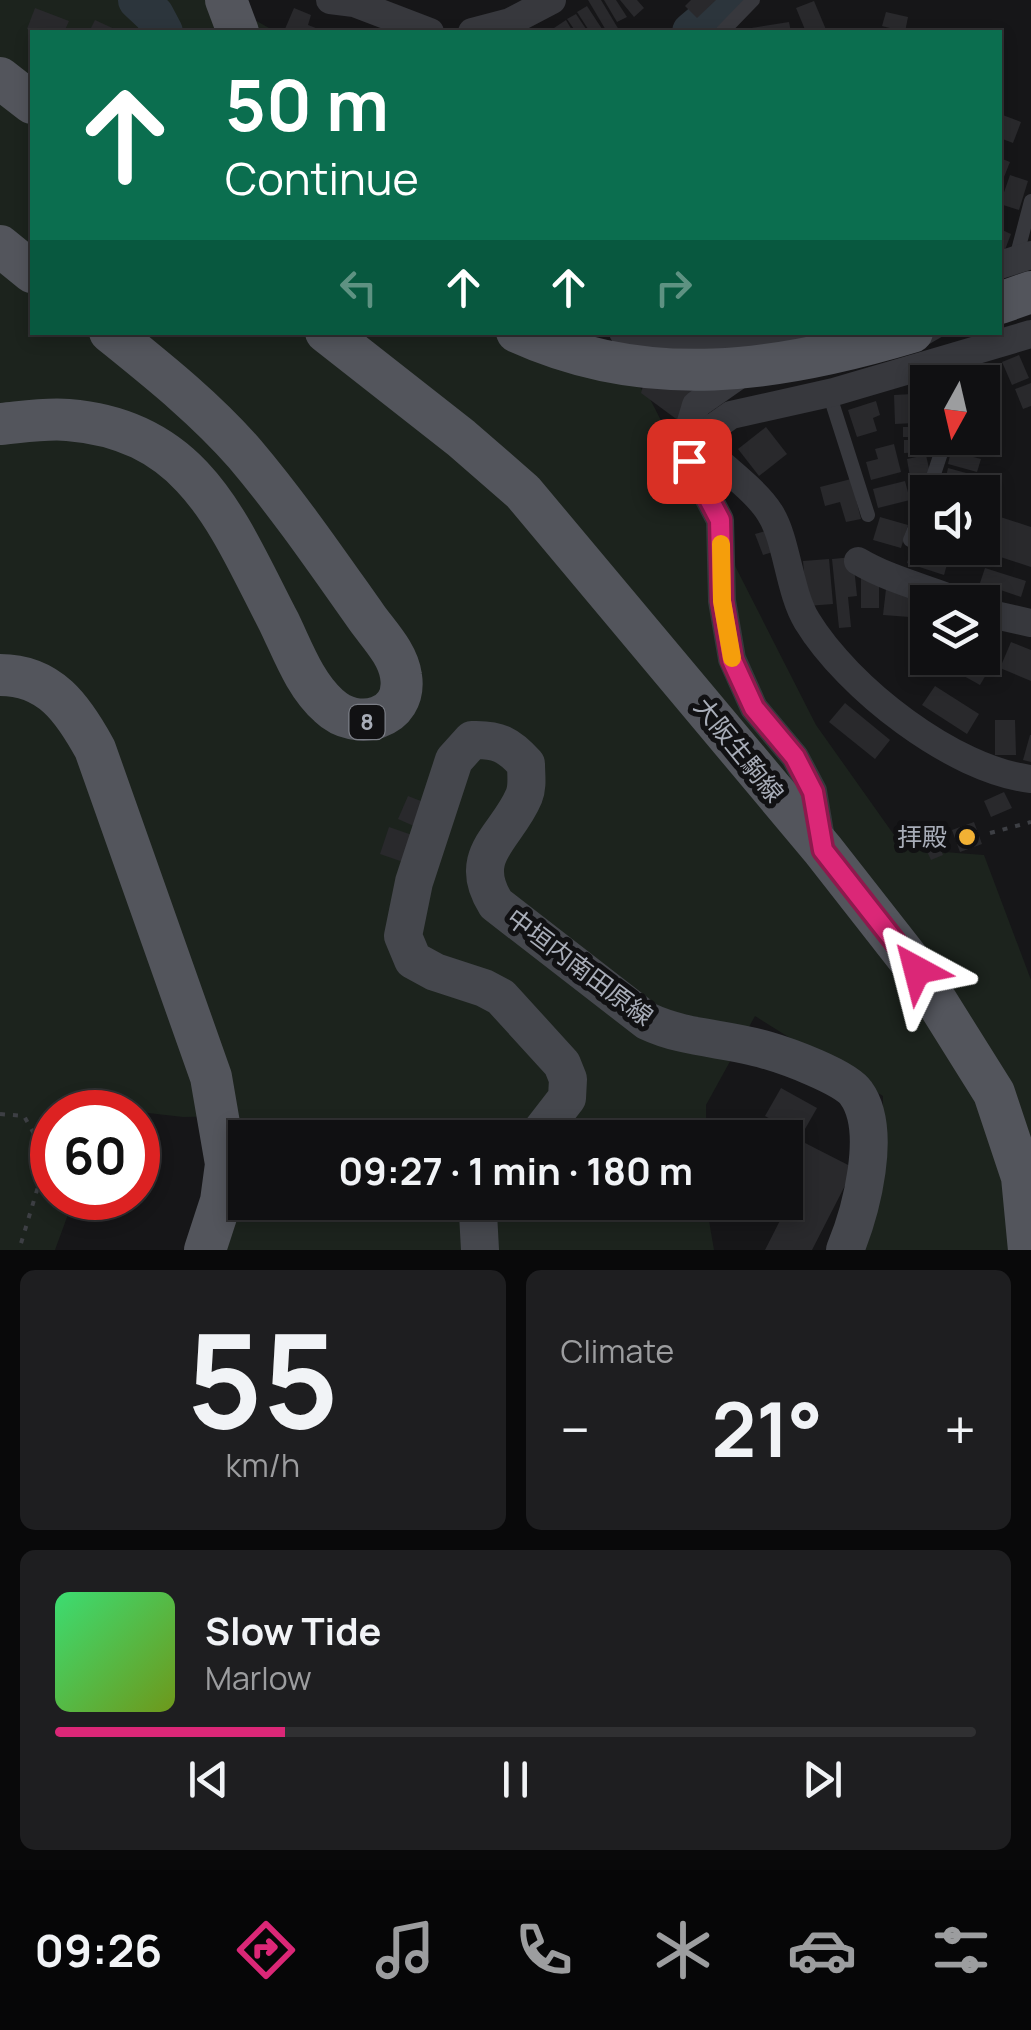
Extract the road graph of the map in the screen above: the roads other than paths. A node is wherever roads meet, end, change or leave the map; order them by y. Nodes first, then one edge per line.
1 (226, 0) edge
2 (330, 0) edge
3 (552, 0) edge
4 (753, 0) edge
5 (237, 30) edge
6 (425, 30) edge
7 (480, 30) edge
8 (724, 30) edge
9 (1031, 201) edge
10 (0, 246) edge
11 (1019, 268) edge
12 (30, 270) edge
13 (1002, 299) edge
14 (1031, 334) edge
15 (114, 335) edge
16 (330, 335) edge
17 (525, 335) edge
18 (629, 335) edge
19 (787, 335) edge
20 (947, 353) edge
21 (746, 370) junction
22 (829, 393) junction
23 (0, 424) edge
24 (868, 516) dead end
25 (858, 561) dead end
26 (920, 585) edge
27 (1000, 616) edge
28 (1031, 623) edge
29 (0, 675) edge
30 (1031, 779) edge
31 (823, 850) junction
32 (550, 1120) edge
33 (478, 1220) edge
34 (205, 1250) edge
35 (480, 1250) edge
36 (846, 1250) edge
37 (1029, 1250) edge

1 - 5 main road
2 - 6 street
3 - 7 street
4 - 8 lane
9 - 11 lane
10 - 12 main road
11 - 13 main road
14 - 20 street
15 - 23 main road, 8
16 - 31 main road, 大阪生駒線
17 - 21 main road
18 - 19 street
20 - 21 main road
20 - 22 street
21 - 31 street
22 - 24 lane
22 - 30 street
25 - 26 street
27 - 28 street
29 - 34 main road
31 - 37 main road, 大阪生駒線
32 - 36 main road, 中垣内南田原線
33 - 35 main road

